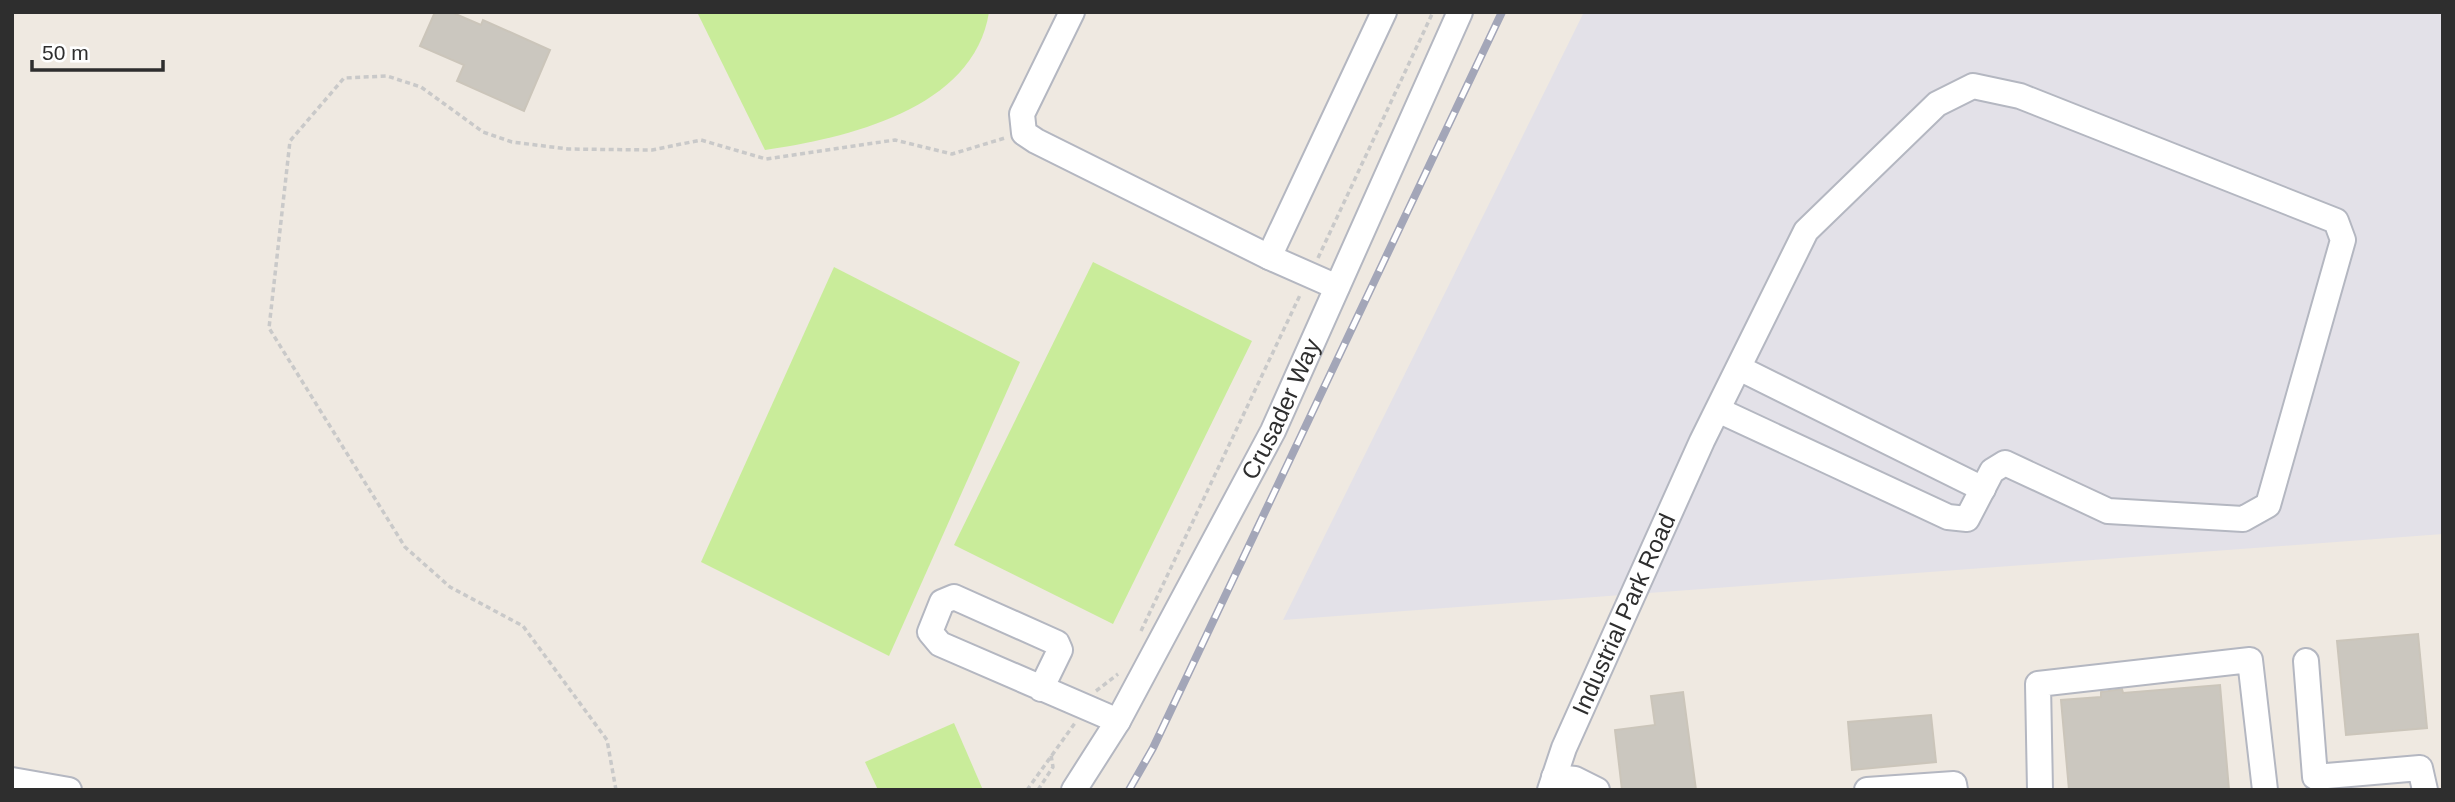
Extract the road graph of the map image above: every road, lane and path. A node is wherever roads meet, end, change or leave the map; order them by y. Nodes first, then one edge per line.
1 (1072, 12) edge
2 (1384, 12) edge
3 (1433, 12) edge
4 (1460, 12) edge
5 (1024, 133) junction
6 (1269, 257) junction
7 (1310, 275) junction
8 (1337, 287) junction
9 (1739, 368) junction
10 (1718, 410) junction
11 (1983, 489) junction
12 (1140, 633) dead end
13 (2306, 661) dead end
14 (1122, 671) dead end
15 (1041, 689) junction
16 (1085, 709) junction
17 (1118, 721) junction
18 (1051, 755) junction
19 (12, 780) edge
20 (1552, 783) edge
21 (69, 790) edge
22 (616, 790) edge
23 (1027, 790) edge
24 (1038, 790) edge
25 (1074, 790) edge
26 (1597, 790) edge
27 (1867, 790) edge
28 (1955, 790) edge
29 (2040, 790) edge
30 (2265, 790) edge
31 (2425, 790) edge

1 - 5 street
2 - 6 street
3 - 7 path
4 - 8 street, Crusader Way
5 - 6 street
5 - 22 path
6 - 7 street
7 - 8 street
7 - 12 path
8 - 17 street, Crusader Way
9 - 10 street, Industrial Park Road
9 - 11 street
9 - 11 street, Industrial Park Road
10 - 11 street
10 - 20 street, Industrial Park Road
13 - 31 street
14 - 16 path
15 - 15 street
15 - 16 street
16 - 17 street
16 - 18 path
17 - 25 street, Crusader Way
18 - 23 path
18 - 24 path
19 - 21 street
20 - 26 street
27 - 28 street
29 - 30 street

